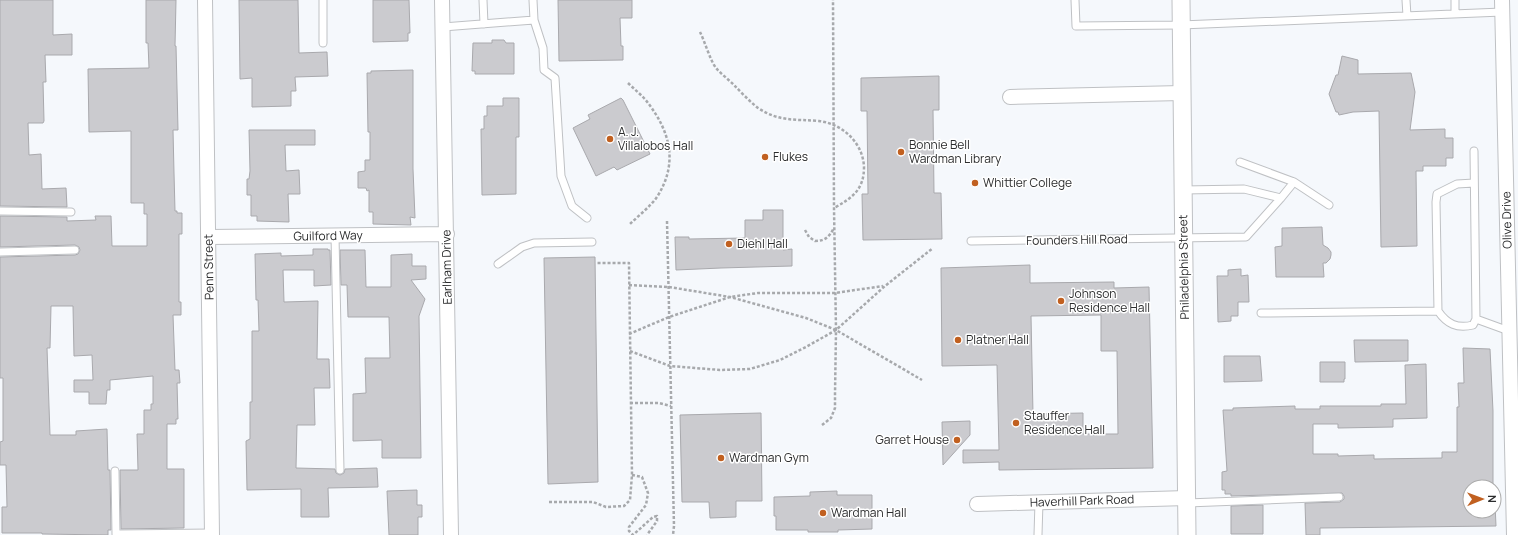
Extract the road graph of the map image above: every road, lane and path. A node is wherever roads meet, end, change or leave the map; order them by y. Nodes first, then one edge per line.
1 (205, 0) edge
2 (322, 0) edge
3 (442, 0) edge
4 (483, 0) edge
5 (533, 0) edge
6 (833, 0) edge
7 (1075, 0) edge
8 (1181, 0) edge
9 (1406, 0) edge
10 (1455, 0) edge
11 (1502, 6) edge
12 (1455, 14) junction
13 (1407, 16) junction
14 (534, 20) junction
15 (484, 24) junction
16 (1181, 25) junction
17 (443, 27) junction
18 (700, 32) dead end
19 (324, 43) dead end
20 (628, 83) dead end
21 (1182, 93) junction
22 (1010, 97) dead end
23 (833, 125) junction
24 (1474, 151) dead end
25 (1240, 162) dead end
26 (1294, 182) junction
27 (1474, 184) junction
28 (1183, 190) junction
29 (1281, 198) junction
30 (1329, 205) dead end
31 (834, 208) junction
32 (0, 212) edge
33 (72, 212) dead end
34 (587, 218) dead end
35 (667, 221) dead end
36 (629, 225) dead end
37 (834, 228) junction
38 (805, 230) dead end
39 (447, 234) junction
40 (335, 236) junction
41 (209, 237) junction
42 (1184, 238) junction
43 (971, 241) dead end
44 (592, 242) dead end
45 (933, 248) dead end
46 (74, 250) dead end
47 (0, 252) edge
48 (596, 263) dead end
49 (498, 264) dead end
50 (629, 285) junction
51 (885, 286) junction
52 (669, 287) junction
53 (835, 293) junction
54 (730, 297) junction
55 (1438, 311) junction
56 (1261, 313) dead end
57 (669, 317) junction
58 (1476, 319) junction
59 (836, 330) junction
60 (1509, 331) junction
61 (629, 334) junction
62 (630, 350) junction
63 (670, 366) junction
64 (922, 380) dead end
65 (630, 404) junction
66 (671, 406) junction
67 (822, 425) dead end
68 (340, 470) dead end
69 (115, 471) dead end
70 (632, 475) junction
71 (1339, 497) dead end
72 (1187, 500) junction
73 (549, 502) dead end
74 (1039, 502) junction
75 (977, 504) dead end
76 (212, 534) edge
77 (451, 535) edge
78 (647, 535) edge
79 (673, 535) edge
80 (1038, 535) edge
81 (1187, 535) edge
82 (1514, 535) edge

1 - 41 street, Penn Street
2 - 19 lane
3 - 17 street, Earlham Drive
4 - 15 lane
5 - 14 lane
6 - 23 path
7 - 16 lane
8 - 16 street, Philadelphia Street
9 - 13 lane
10 - 12 lane
11 - 12 lane
11 - 60 street, Olive Drive
12 - 13 lane
13 - 16 lane
14 - 15 lane
14 - 34 lane
15 - 17 lane
16 - 21 street, Philadelphia Street
17 - 39 street, Earlham Drive
18 - 23 path
20 - 36 path
21 - 22 street
21 - 28 street, Philadelphia Street
23 - 31 path
23 - 31 path
24 - 27 lane
25 - 26 lane
26 - 29 lane, Founders Hill Road
26 - 30 lane
27 - 55 lane
27 - 58 lane
28 - 29 lane
28 - 42 street, Philadelphia Street
29 - 42 lane, Founders Hill Road
31 - 37 path
32 - 33 lane
35 - 52 path
37 - 38 path
37 - 53 path
39 - 40 street, Guilford Way
39 - 77 street, Earlham Drive
40 - 41 street, Guilford Way
40 - 68 lane
41 - 76 street, Penn Street
42 - 43 lane, Founders Hill Road
42 - 72 street, Philadelphia Street
44 - 49 lane
45 - 51 path
46 - 47 lane
48 - 50 path
50 - 52 path
50 - 61 path
51 - 53 path
51 - 59 path
52 - 54 path
52 - 57 path
53 - 54 path
53 - 59 path
54 - 57 path
54 - 59 path
55 - 56 lane
55 - 58 lane
57 - 61 path
57 - 63 path
58 - 60 lane
59 - 63 path
59 - 64 path
59 - 67 path
60 - 82 street, Olive Drive
61 - 62 path
62 - 63 path
62 - 65 path
63 - 66 path
65 - 66 path
65 - 70 path
66 - 79 path
69 - 76 lane
70 - 73 path
70 - 78 path
71 - 72 lane
72 - 74 street, Haverhill Park Road
72 - 81 street, Philadelphia Street
74 - 75 street, Haverhill Park Road
74 - 80 lane

